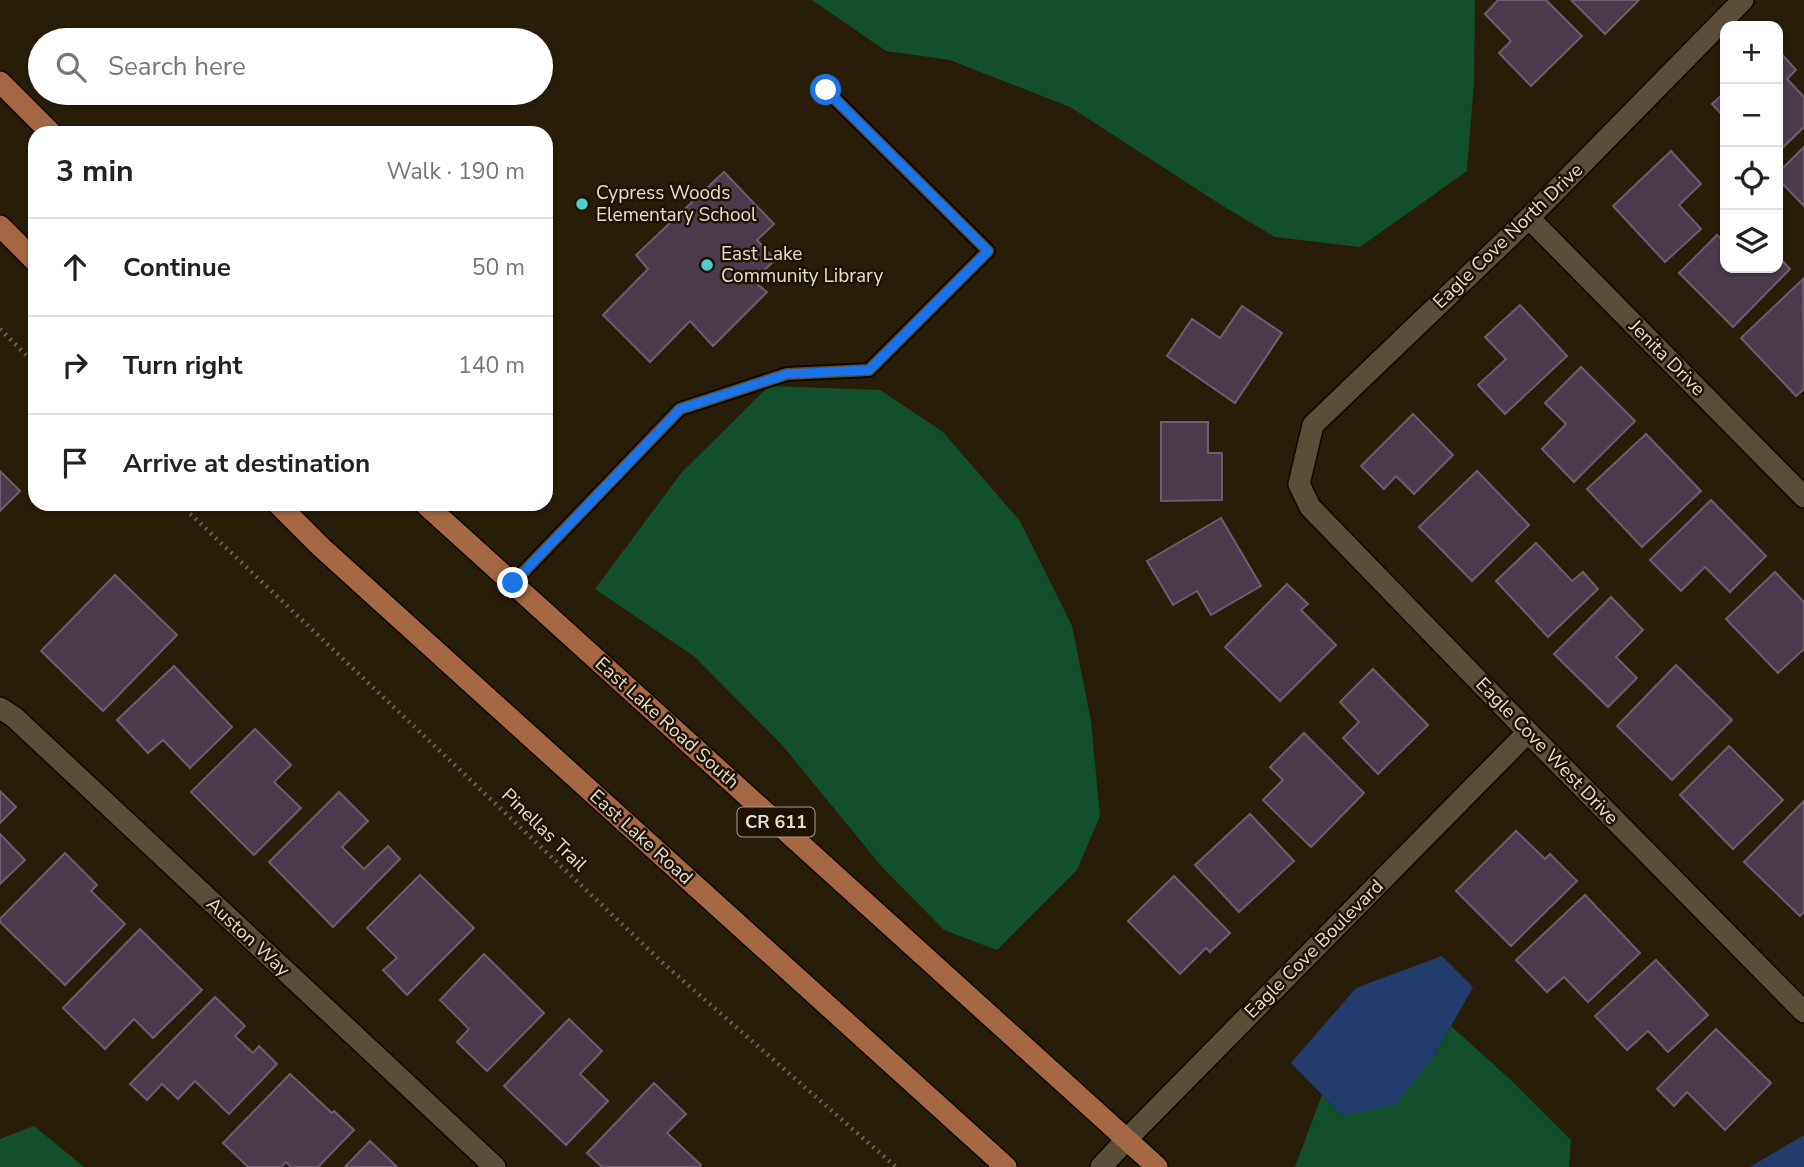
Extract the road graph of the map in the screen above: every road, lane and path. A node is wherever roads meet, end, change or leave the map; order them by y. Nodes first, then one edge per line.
1 (1743, 0) edge
2 (0, 82) edge
3 (826, 90) dead end
4 (44, 126) edge
5 (1529, 218) junction
6 (0, 226) edge
7 (28, 254) edge
8 (0, 329) edge
9 (28, 357) edge
10 (1299, 484) joint
11 (1804, 497) edge
12 (187, 511) edge
13 (285, 511) edge
14 (433, 511) edge
15 (513, 583) junction
16 (0, 708) edge
17 (1528, 732) junction
18 (1804, 1012) edge
19 (1127, 1139) junction
20 (495, 1167) edge
21 (896, 1167) edge
22 (1006, 1167) edge
23 (1101, 1167) edge
24 (1157, 1167) edge

1 - 5 street, Eagle Cove North Drive
2 - 4 main road
3 - 15 lane
5 - 10 street, Eagle Cove North Drive
5 - 11 street, Jenita Drive
6 - 7 main road
8 - 9 path
10 - 17 street, Eagle Cove West Drive
12 - 21 path, Pinellas Trail
13 - 22 main road, East Lake Road
14 - 15 main road, East Lake Road South / CR 611
15 - 19 main road, East Lake Road South / CR 611
16 - 20 street, Auston Way
17 - 18 street, Eagle Cove West Drive
17 - 19 street, Eagle Cove Boulevard
19 - 23 street, Eagle Cove Boulevard
19 - 24 main road, CR 611

